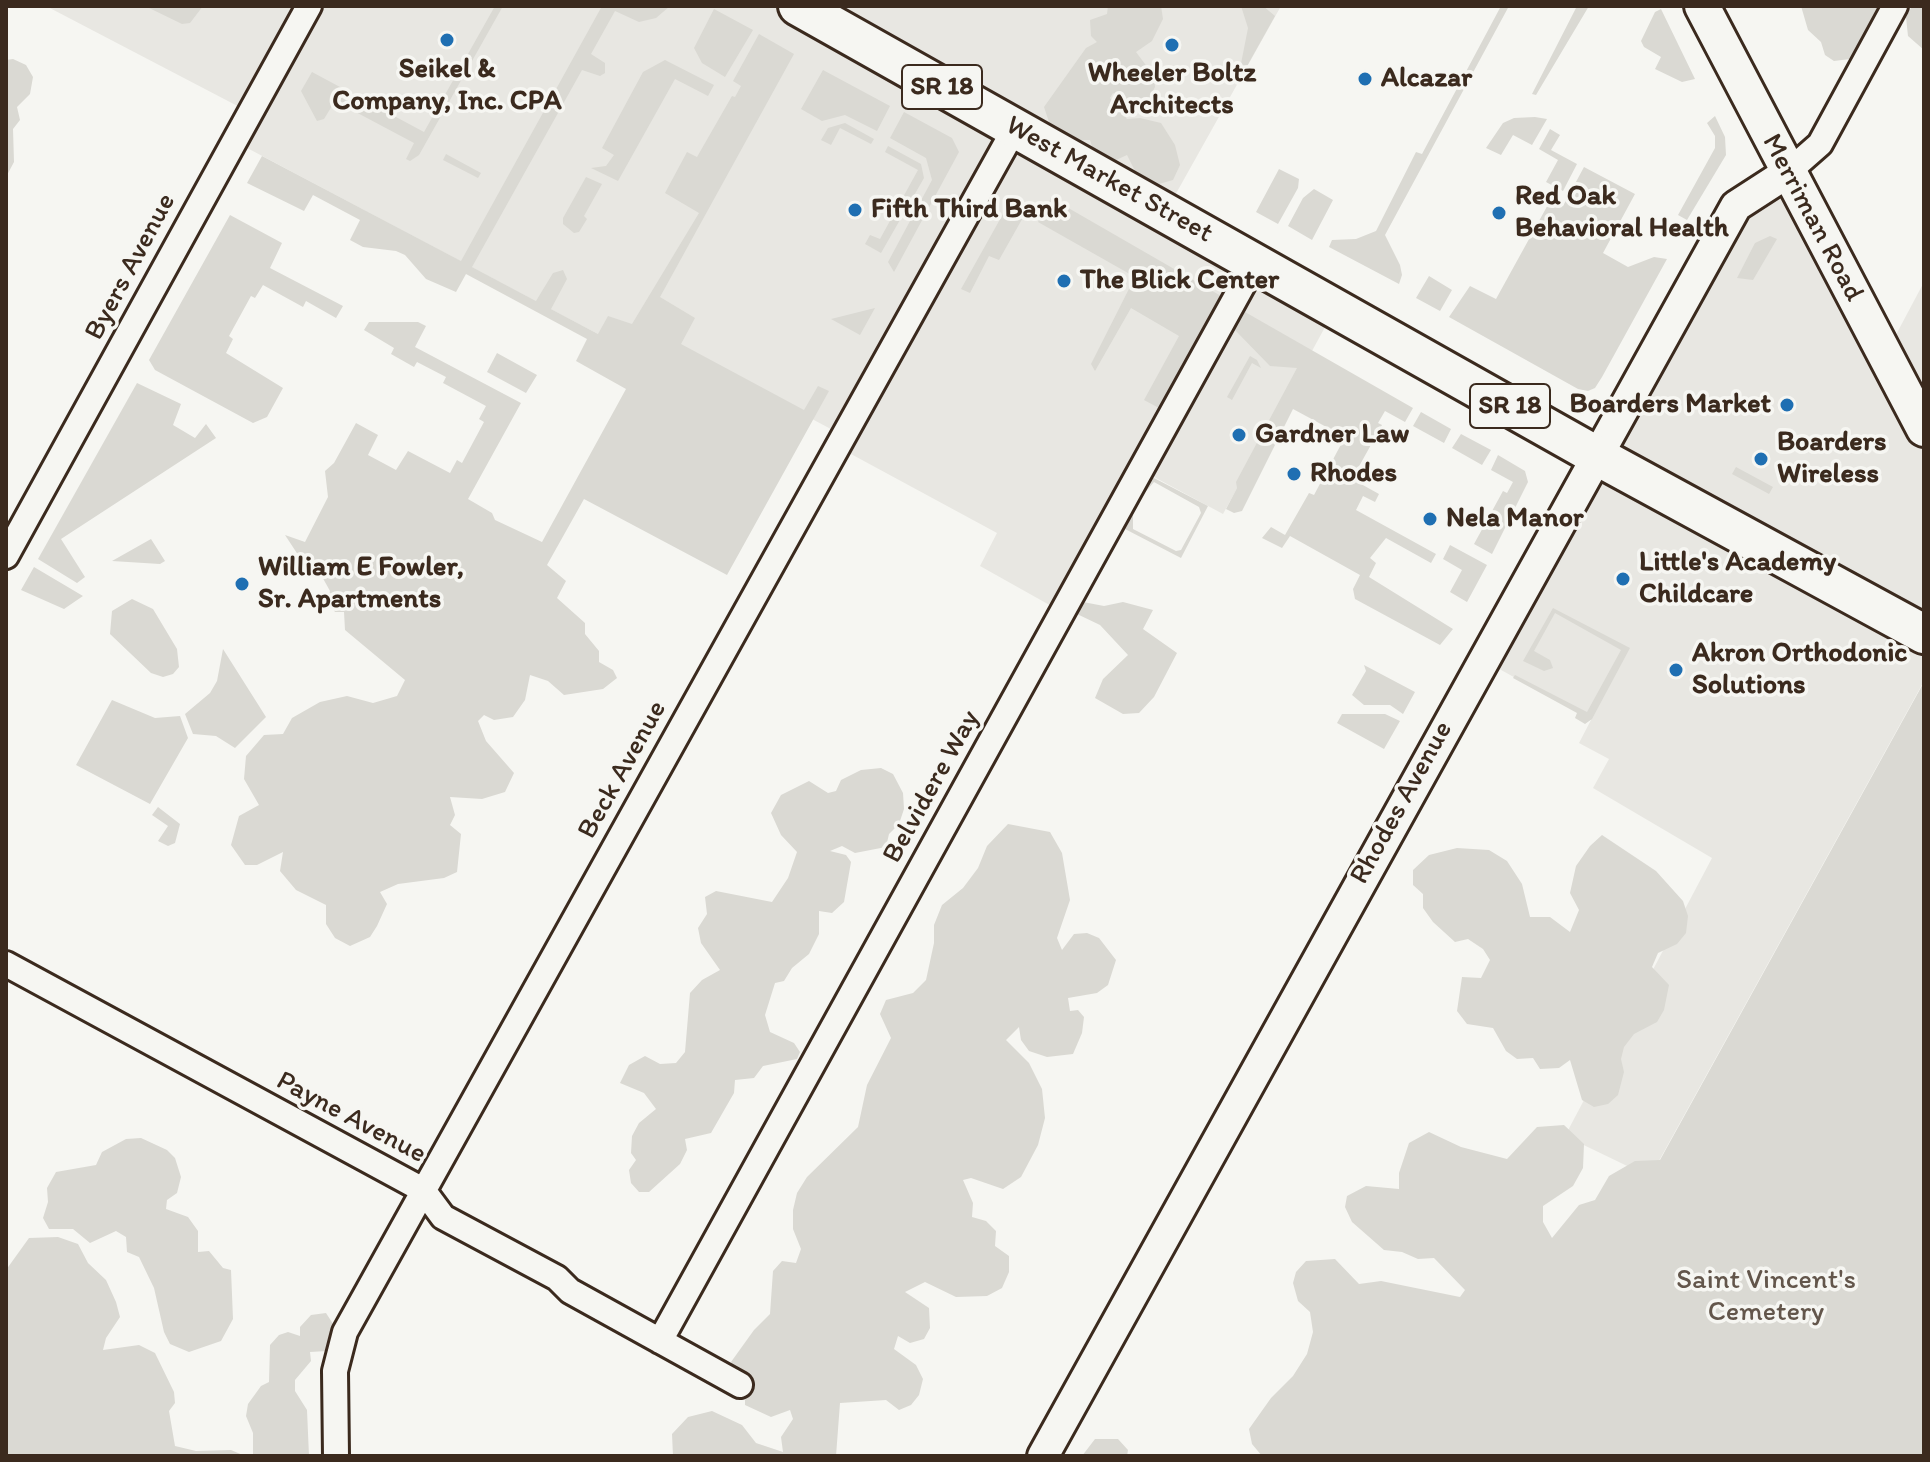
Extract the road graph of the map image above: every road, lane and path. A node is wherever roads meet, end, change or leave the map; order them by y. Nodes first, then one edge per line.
1 (309, 6) edge
2 (798, 6) edge
3 (1702, 6) edge
4 (1895, 6) edge
5 (1015, 128) junction
6 (1787, 173) junction
7 (1256, 261) junction
8 (1924, 429) edge
9 (1597, 456) junction
10 (6, 556) edge
11 (1924, 634) edge
12 (6, 964) edge
13 (423, 1190) junction
14 (660, 1341) junction
15 (740, 1385) dead end
16 (336, 1456) edge
17 (1043, 1456) edge

1 - 10 street, Byers Avenue
2 - 5 main road, West Market Street / SR 18
3 - 6 main road, Merriman Road
4 - 6 street
5 - 7 main road, West Market Street / SR 18
5 - 13 street, Beck Avenue
6 - 8 main road, Merriman Road
6 - 9 street, Rhodes Avenue
7 - 9 main road, West Market Street / SR 18
7 - 14 street, Belvidere Way
9 - 11 main road, West Market Street / SR 18
9 - 17 street, Rhodes Avenue
12 - 13 street, Payne Avenue
13 - 14 street, Payne Avenue
13 - 16 street, Beck Avenue
14 - 15 street, Payne Avenue

